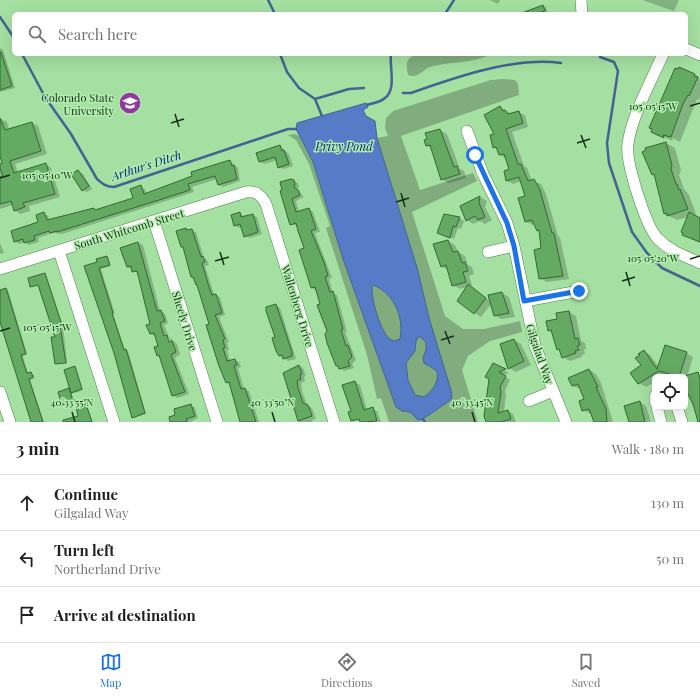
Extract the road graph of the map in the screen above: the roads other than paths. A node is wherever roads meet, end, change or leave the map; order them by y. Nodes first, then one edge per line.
1 (581, 0) edge
2 (582, 12) edge
3 (688, 50) edge
4 (700, 55) edge
5 (662, 56) edge
6 (467, 131) dead end
7 (258, 193) joint
8 (154, 221) junction
9 (514, 246) junction
10 (59, 251) junction
11 (488, 252) dead end
12 (700, 263) edge
13 (0, 269) edge
14 (579, 291) dead end
15 (524, 301) junction
16 (554, 391) junction
17 (0, 392) edge
18 (529, 401) dead end
19 (658, 410) edge
20 (678, 410) edge
21 (10, 422) edge
22 (114, 422) edge
23 (217, 422) edge
24 (334, 422) edge
25 (566, 422) edge
26 (661, 422) edge
27 (682, 422) edge

1 - 2 street
3 - 4 street
5 - 12 street
6 - 9 street, Gilgalad Way
7 - 8 street, South Whitcomb Street
7 - 24 street, Wallenberg Drive
8 - 10 street, South Whitcomb Street
8 - 23 street, Sheely Drive
9 - 11 street
9 - 15 street, Gilgalad Way
10 - 13 street, South Whitcomb Street
10 - 22 street
14 - 15 street
15 - 16 street, Gilgalad Way
16 - 18 street, Gilgalad Way
16 - 25 street, Gilgalad Way
17 - 21 street
19 - 26 street
20 - 27 street

